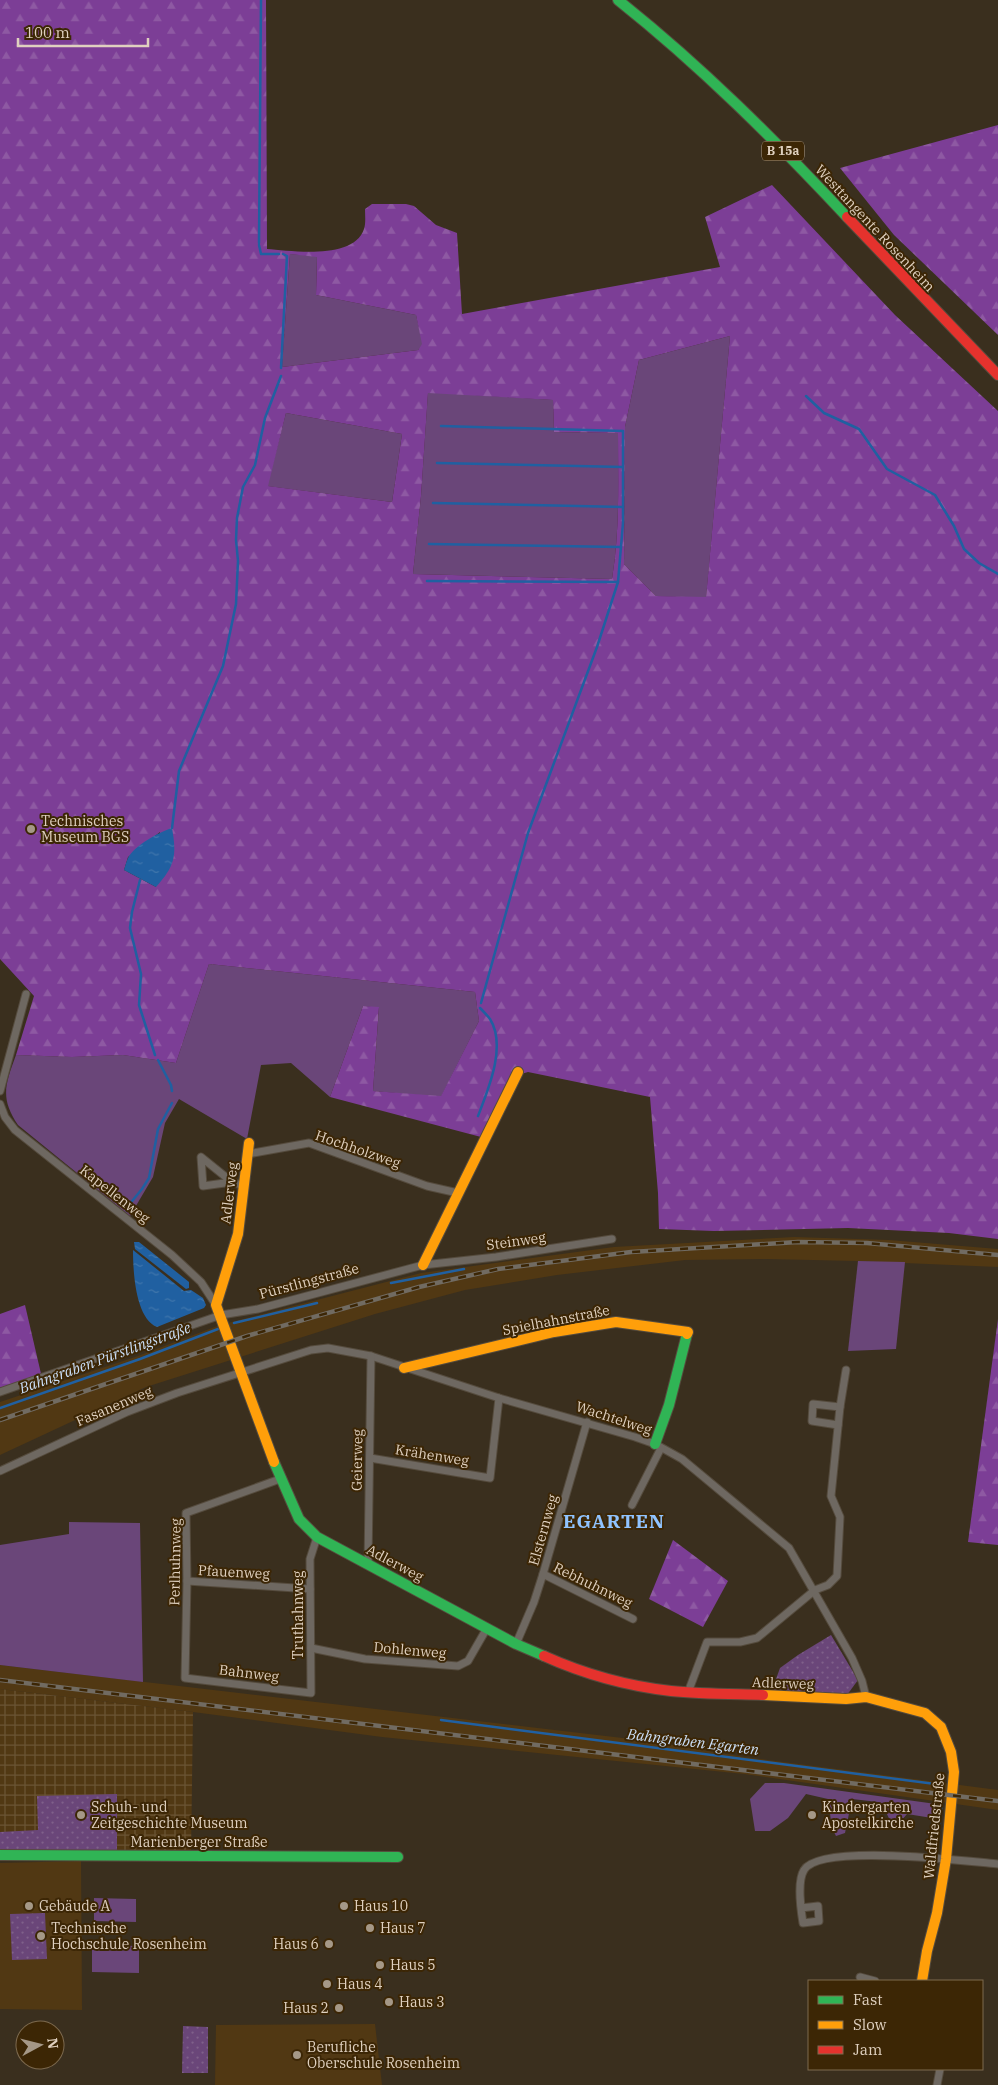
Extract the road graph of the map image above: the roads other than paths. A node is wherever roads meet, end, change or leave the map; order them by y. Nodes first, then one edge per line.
1 (618, 0) edge
2 (998, 375) edge
3 (26, 994) dead end
4 (518, 1072) dead end
5 (0, 1091) edge
6 (0, 1104) edge
7 (249, 1143) dead end
8 (248, 1154) junction
9 (232, 1182) junction
10 (244, 1186) junction
11 (458, 1193) junction
12 (612, 1239) dead end
13 (423, 1265) junction
14 (216, 1305) junction
15 (221, 1315) junction
16 (371, 1356) junction
17 (404, 1368) junction
18 (846, 1370) dead end
19 (241, 1371) junction
20 (0, 1392) edge
21 (499, 1398) junction
22 (840, 1406) junction
23 (587, 1422) junction
24 (838, 1425) junction
25 (658, 1446) junction
26 (370, 1458) junction
27 (0, 1471) edge
28 (280, 1479) junction
29 (632, 1505) dead end
30 (317, 1538) junction
31 (368, 1564) junction
32 (543, 1574) junction
33 (187, 1581) junction
34 (310, 1588) junction
35 (815, 1590) junction
36 (633, 1619) dead end
37 (487, 1628) junction
38 (516, 1644) junction
39 (311, 1648) junction
40 (185, 1678) joint
41 (689, 1692) junction
42 (311, 1693) joint
43 (866, 1697) junction
44 (0, 1855) edge
45 (398, 1857) dead end
46 (946, 1859) junction
47 (998, 1864) edge
48 (801, 1908) dead end
49 (860, 1977) dead end
50 (871, 1980) edge
51 (922, 1980) edge
52 (940, 2070) edge
53 (937, 2085) edge

1 - 2 main road, Westtangente Rosenheim / B 15a
3 - 5 street
4 - 11 main road
6 - 14 street, Kapellenweg
7 - 8 main road, Adlerweg
8 - 10 main road, Adlerweg
8 - 11 street, Hochholzweg
9 - 9 street
9 - 10 street
10 - 14 main road, Adlerweg
11 - 13 main road
12 - 13 street, Steinweg
13 - 15 street, Pürstlingstraße
14 - 15 main road, Adlerweg
15 - 19 main road, Adlerweg
15 - 20 street, Pürstlingstraße
16 - 17 street, Wachtelweg
16 - 19 street, Wachtelweg
16 - 26 street, Geierweg
17 - 21 street, Wachtelweg
17 - 25 main road, Spielhahnstraße
18 - 22 street
19 - 27 street, Fasanenweg
19 - 28 main road, Adlerweg
21 - 23 street, Wachtelweg
21 - 26 street, Krähenweg
22 - 24 street
22 - 24 street
23 - 25 street, Wachtelweg
23 - 32 street, Elsternweg
24 - 35 street
25 - 29 street
25 - 35 street, Wachtelweg
26 - 31 street, Geierweg
28 - 30 main road, Adlerweg
28 - 33 street, Perlhuhnweg
30 - 31 main road, Adlerweg
30 - 34 street, Truthahnweg
31 - 37 main road, Adlerweg
32 - 36 street, Rebhuhnweg
32 - 38 street, Elsternweg
33 - 34 street, Pfauenweg
33 - 40 street, Perlhuhnweg
34 - 39 street, Truthahnweg
35 - 41 street
35 - 43 street, Wachtelweg
37 - 38 main road, Adlerweg
37 - 39 street, Dohlenweg
38 - 41 main road, Adlerweg
39 - 42 street, Truthahnweg
40 - 42 street, Bahnweg
41 - 43 main road, Adlerweg
43 - 46 main road, Waldfriedstraße
44 - 45 main road, Marienberger Straße
46 - 47 street
46 - 48 street
46 - 51 main road, Waldfriedstraße
49 - 50 street
52 - 53 street

